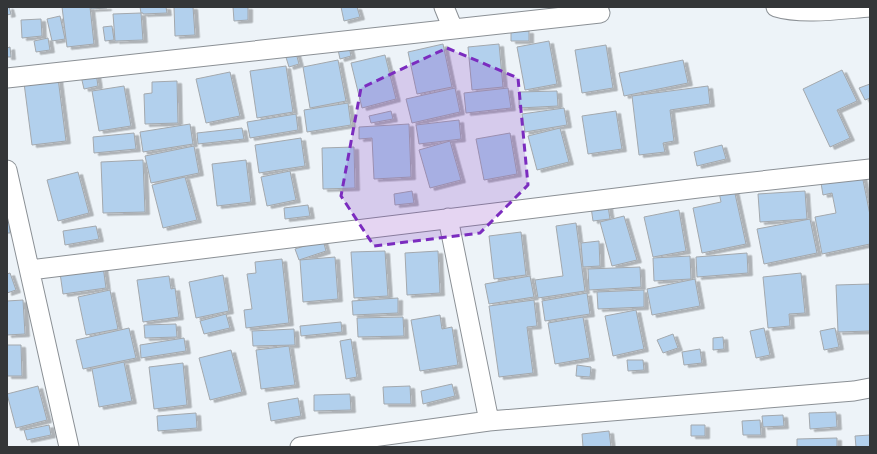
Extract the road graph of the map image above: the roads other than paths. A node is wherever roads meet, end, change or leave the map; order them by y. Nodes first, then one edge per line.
1 (444, 7) edge
2 (776, 7) edge
3 (870, 7) edge
4 (600, 13) dead end
5 (453, 29) junction
6 (7, 78) edge
7 (870, 169) edge
8 (7, 170) edge
9 (448, 218) junction
10 (30, 270) junction
11 (870, 388) edge
12 (489, 421) junction
13 (69, 447) edge
14 (300, 447) edge

1 - 5 street
2 - 3 street
4 - 5 street
5 - 6 street
7 - 9 street
8 - 10 street
9 - 10 street
9 - 12 street
10 - 13 street
11 - 12 street
12 - 14 street

